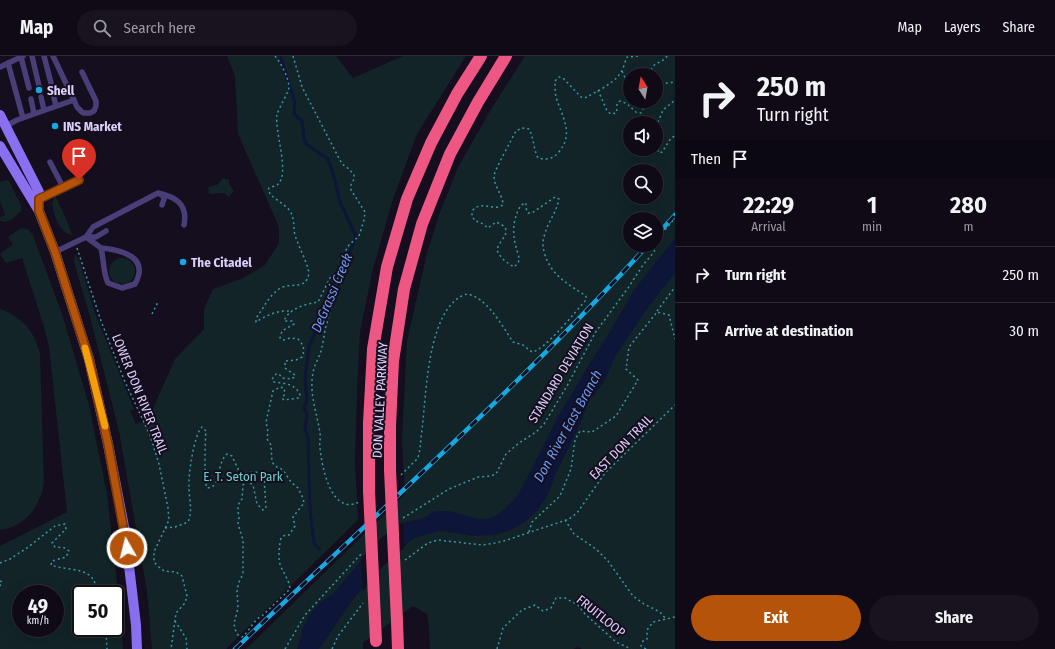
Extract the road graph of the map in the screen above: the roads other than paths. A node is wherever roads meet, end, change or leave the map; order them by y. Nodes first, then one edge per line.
1 (22, 56) edge
2 (32, 56) edge
3 (44, 56) edge
4 (53, 56) edge
5 (480, 56) edge
6 (506, 56) edge
7 (8, 63) junction
8 (0, 67) edge
9 (82, 72) dead end
10 (51, 83) dead end
11 (39, 86) dead end
12 (29, 88) dead end
13 (53, 94) dead end
14 (41, 97) dead end
15 (31, 99) dead end
16 (74, 100) junction
17 (56, 106) junction
18 (44, 110) junction
19 (34, 114) junction
20 (0, 115) edge
21 (23, 118) junction
22 (6, 126) junction
23 (0, 146) edge
24 (50, 162) dead end
25 (79, 180) dead end
26 (63, 187) junction
27 (158, 193) junction
28 (39, 199) junction
29 (162, 205) dead end
30 (39, 211) junction
31 (184, 225) dead end
32 (106, 231) dead end
33 (86, 237) junction
34 (101, 248) junction
35 (55, 252) junction
36 (376, 645) edge
37 (137, 649) edge
38 (398, 649) edge

1 - 7 lane
1 - 12 lane
2 - 11 lane
3 - 10 lane
4 - 16 lane
5 - 36 highway, DON VALLEY PARKWAY, bridge
6 - 38 highway, DON VALLEY PARKWAY, bridge
7 - 8 lane
7 - 21 lane
9 - 16 lane
13 - 17 lane
14 - 18 lane
15 - 19 lane
16 - 17 lane
17 - 18 lane
18 - 19 lane
19 - 21 lane
20 - 22 main road
21 - 22 lane
22 - 28 main road
23 - 30 main road
24 - 26 lane
25 - 26 lane
26 - 28 lane
27 - 29 lane
27 - 31 lane
27 - 33 lane
28 - 30 main road
30 - 35 main road
32 - 33 lane
33 - 34 lane
33 - 35 lane
34 - 34 lane
35 - 37 main road

